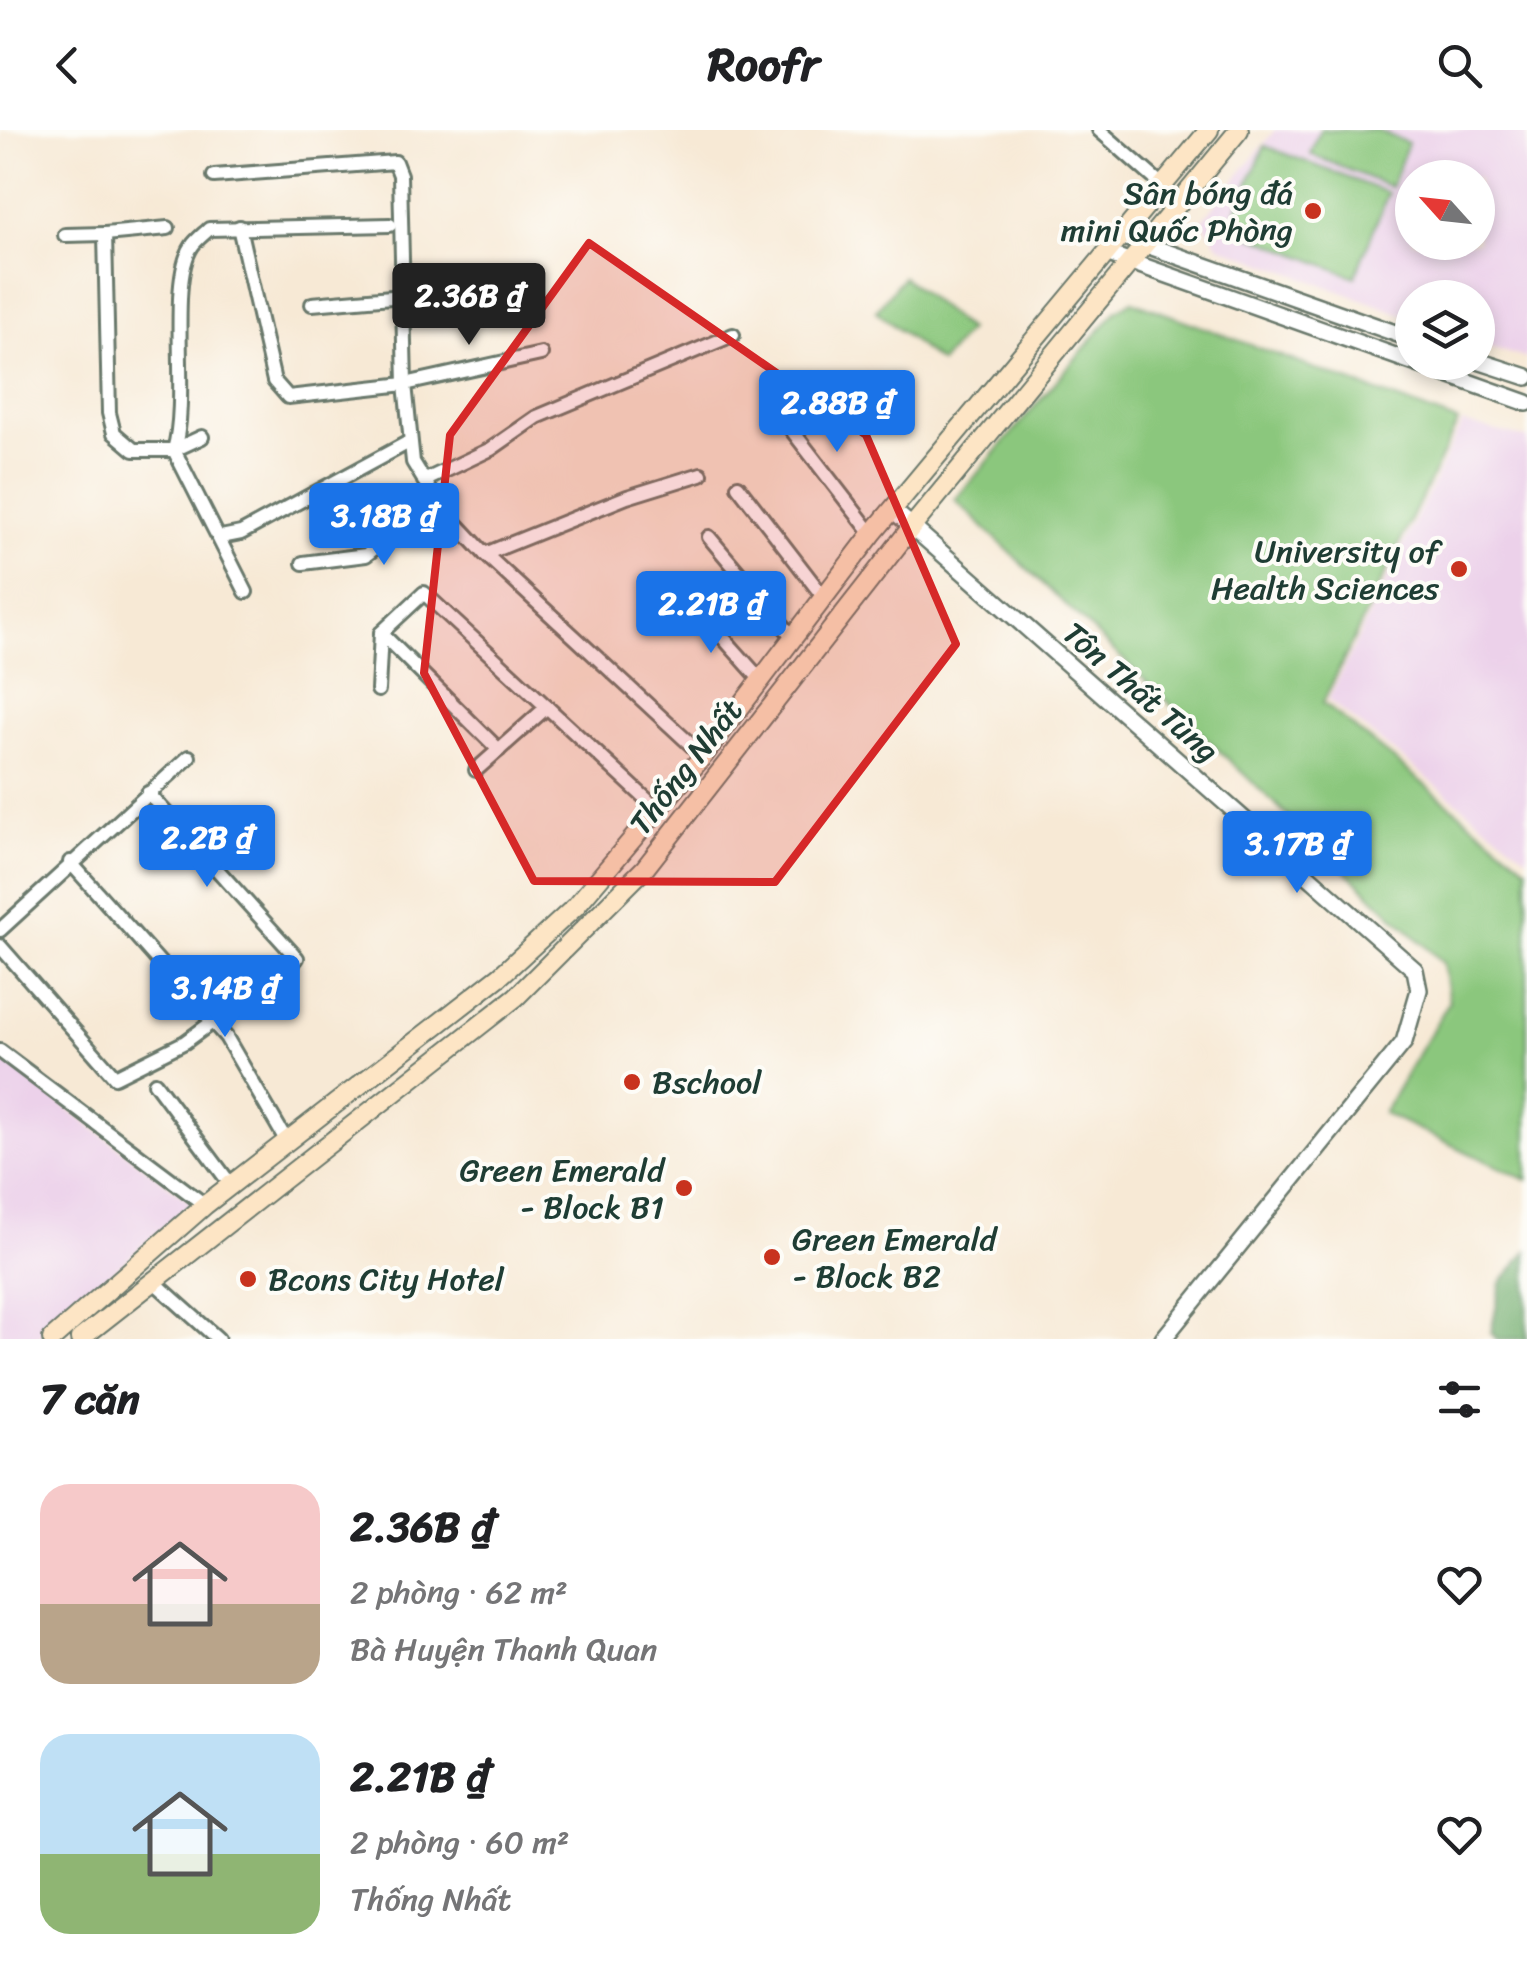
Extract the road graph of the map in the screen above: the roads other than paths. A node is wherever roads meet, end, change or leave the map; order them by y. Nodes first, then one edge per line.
1 (1099, 130) edge
2 (1209, 130) edge
3 (1239, 130) edge
4 (214, 176) dead end
5 (1162, 185) junction
6 (390, 226) dead end
7 (168, 228) dead end
8 (239, 228) junction
9 (105, 234) junction
10 (65, 235) dead end
11 (1121, 236) junction
12 (1145, 243) junction
13 (1106, 253) junction
14 (1131, 261) junction
15 (403, 296) junction
16 (312, 304) dead end
17 (1395, 333) edge
18 (732, 335) dead end
19 (542, 354) dead end
20 (1395, 356) edge
21 (1495, 366) edge
22 (1527, 377) edge
23 (1462, 380) edge
24 (406, 384) junction
25 (770, 402) dead end
26 (1527, 403) edge
27 (202, 437) dead end
28 (408, 442) junction
29 (174, 450) junction
30 (701, 474) dead end
31 (424, 481) junction
32 (738, 486) dead end
33 (436, 500) junction
34 (892, 510) junction
35 (911, 528) junction
36 (872, 534) junction
37 (221, 537) junction
38 (710, 537) dead end
39 (484, 554) junction
40 (303, 563) dead end
41 (246, 592) dead end
42 (822, 595) junction
43 (693, 604) dead end
44 (381, 634) junction
45 (792, 636) junction
46 (760, 679) junction
47 (378, 690) dead end
48 (547, 707) junction
49 (499, 750) junction
50 (189, 756) dead end
51 (703, 756) junction
52 (476, 770) dead end
53 (148, 793) junction
54 (658, 810) junction
55 (70, 862) junction
56 (0, 930) edge
57 (0, 946) edge
58 (212, 1024) junction
59 (0, 1051) edge
60 (154, 1082) dead end
61 (286, 1140) junction
62 (231, 1185) junction
63 (204, 1204) junction
64 (248, 1205) junction
65 (152, 1280) junction
66 (52, 1339) edge
67 (80, 1339) edge
68 (218, 1339) edge
69 (1163, 1339) edge

1 - 5 street
2 - 5 main road, Thống Nhất
3 - 12 main road, Thống Nhất
4 - 15 street
5 - 11 main road, Thống Nhất
6 - 8 street
7 - 9 street
8 - 24 street
8 - 29 street
9 - 10 street
9 - 29 street
11 - 12 street
11 - 13 main road, Thống Nhất
12 - 14 main road, Thống Nhất
12 - 17 street
13 - 14 street
13 - 34 main road, Thống Nhất
14 - 20 street
14 - 35 main road, Thống Nhất
15 - 16 street
15 - 24 street
18 - 31 street
19 - 24 street
21 - 22 street
23 - 26 street
24 - 28 street
25 - 36 street
27 - 29 street
28 - 31 street
28 - 37 street
29 - 37 street
30 - 39 street
31 - 33 street
32 - 42 street
33 - 39 street
33 - 40 street
34 - 35 street, Tôn Thất Tùng
34 - 36 main road, Thống Nhất
35 - 64 main road, Thống Nhất
35 - 69 street, Tôn Thất Tùng
36 - 42 main road, Thống Nhất
37 - 41 street
38 - 45 street
39 - 51 street
42 - 45 main road, Thống Nhất
43 - 46 street
44 - 47 street
44 - 48 street
44 - 49 street
45 - 46 main road, Thống Nhất
46 - 51 main road, Thống Nhất
48 - 49 street
48 - 54 street
49 - 52 street
50 - 53 street
51 - 54 main road, Thống Nhất
53 - 55 street
53 - 58 street
54 - 61 main road, Thống Nhất
55 - 56 street
55 - 58 street
57 - 58 street
58 - 61 street
59 - 63 street
60 - 62 street
61 - 62 main road, Thống Nhất
62 - 63 main road, Thống Nhất
62 - 64 main road
63 - 66 main road, Thống Nhất
64 - 65 main road, Thống Nhất
65 - 67 main road, Thống Nhất
65 - 68 street

